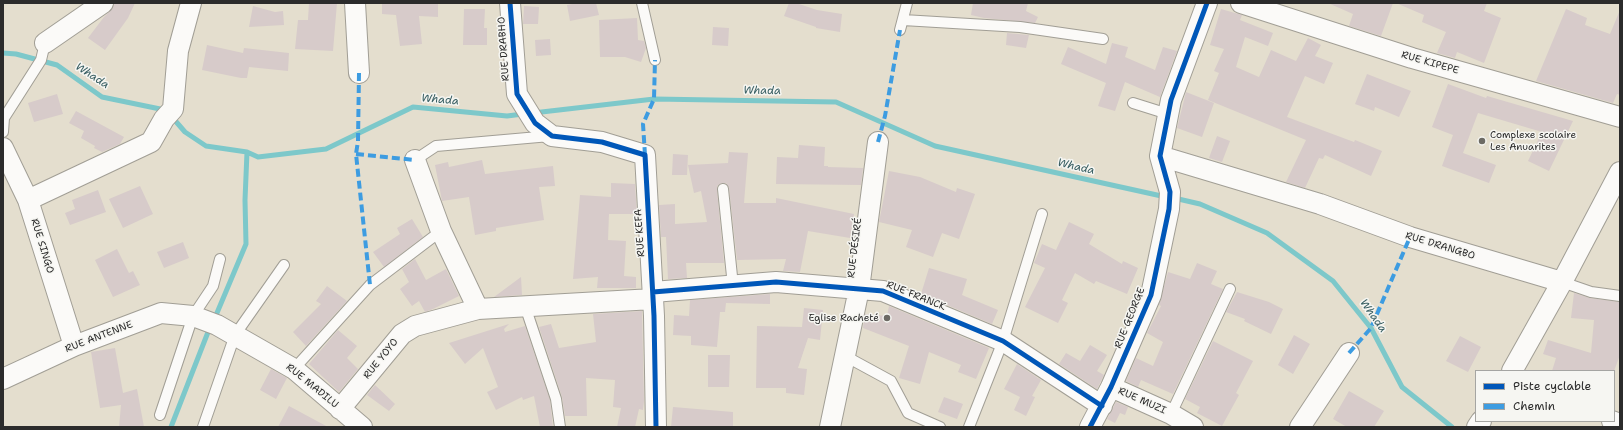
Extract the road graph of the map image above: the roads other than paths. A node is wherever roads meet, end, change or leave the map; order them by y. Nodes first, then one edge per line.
1 (103, 3) edge
2 (191, 3) edge
3 (355, 3) edge
4 (510, 3) edge
5 (642, 3) edge
6 (907, 3) edge
7 (1207, 3) edge
8 (1241, 3) edge
9 (1104, 40) dead end
10 (45, 43) joint
11 (655, 60) dead end
12 (359, 73) dead end
13 (1133, 103) dead end
14 (1168, 114) junction
15 (1620, 117) edge
16 (3, 132) edge
17 (552, 136) junction
18 (878, 142) dead end
19 (3, 148) edge
20 (1160, 156) junction
21 (415, 160) joint
22 (1620, 172) edge
23 (723, 189) dead end
24 (28, 200) junction
25 (1042, 214) dead end
26 (441, 231) junction
27 (220, 259) dead end
28 (284, 265) dead end
29 (1562, 282) junction
30 (733, 286) junction
31 (859, 289) junction
32 (1230, 289) dead end
33 (653, 296) junction
34 (1620, 296) edge
35 (525, 306) junction
36 (478, 309) junction
37 (195, 316) junction
38 (235, 335) junction
39 (1003, 341) junction
40 (74, 346) junction
41 (1349, 353) dead end
42 (845, 356) junction
43 (294, 369) junction
44 (1513, 370) edge
45 (3, 379) edge
46 (1111, 387) junction
47 (1102, 406) junction
48 (340, 409) junction
49 (1171, 414) junction
50 (160, 415) dead end
51 (203, 427) edge
52 (362, 427) edge
53 (560, 427) edge
54 (656, 427) edge
55 (830, 427) edge
56 (940, 427) edge
57 (969, 427) edge
58 (1090, 427) edge
59 (1193, 427) edge
60 (1300, 427) edge

1 - 10 street
2 - 24 street
3 - 12 street
4 - 17 street, RUE DRABHO
5 - 11 lane
6 - 9 lane
7 - 14 street
8 - 15 street, RUE KIPEPE
10 - 16 lane
13 - 14 lane
14 - 20 street
17 - 21 lane
17 - 33 street, RUE KEFA
18 - 31 street, RUE DÉSIRÉ
19 - 24 street, RUE SINGO
20 - 29 street, RUE DRANGBO
20 - 46 street, RUE GEORGE
21 - 26 street
22 - 29 street
23 - 30 lane
24 - 40 street, RUE SINGO
25 - 39 lane
26 - 36 street
26 - 43 lane
27 - 37 lane
28 - 38 lane
29 - 34 lane
29 - 44 street
30 - 31 street, RUE FRANCK
30 - 33 street, RUE FRANCK
31 - 39 street, RUE FRANCK
31 - 42 street, RUE DÉSIRÉ
32 - 49 lane
33 - 35 street, RUE YOYO
33 - 54 street, RUE KEFA
35 - 36 street, RUE YOYO
35 - 53 lane
36 - 48 street, RUE YOYO
37 - 38 street, RUE MADILU
37 - 40 street, RUE ANTENNE
37 - 50 lane
38 - 43 street, RUE MADILU
38 - 51 lane
39 - 47 street, RUE FRANCK
39 - 57 lane
40 - 45 street, RUE ANTENNE
41 - 60 street
42 - 55 street, RUE DÉSIRÉ
42 - 56 lane
43 - 48 street, RUE MADILU
46 - 47 street, RUE GEORGE
46 - 49 street, RUE MUZI
47 - 58 street, RUE GEORGE
48 - 52 street, RUE MADILU
49 - 59 street, RUE MUZI

